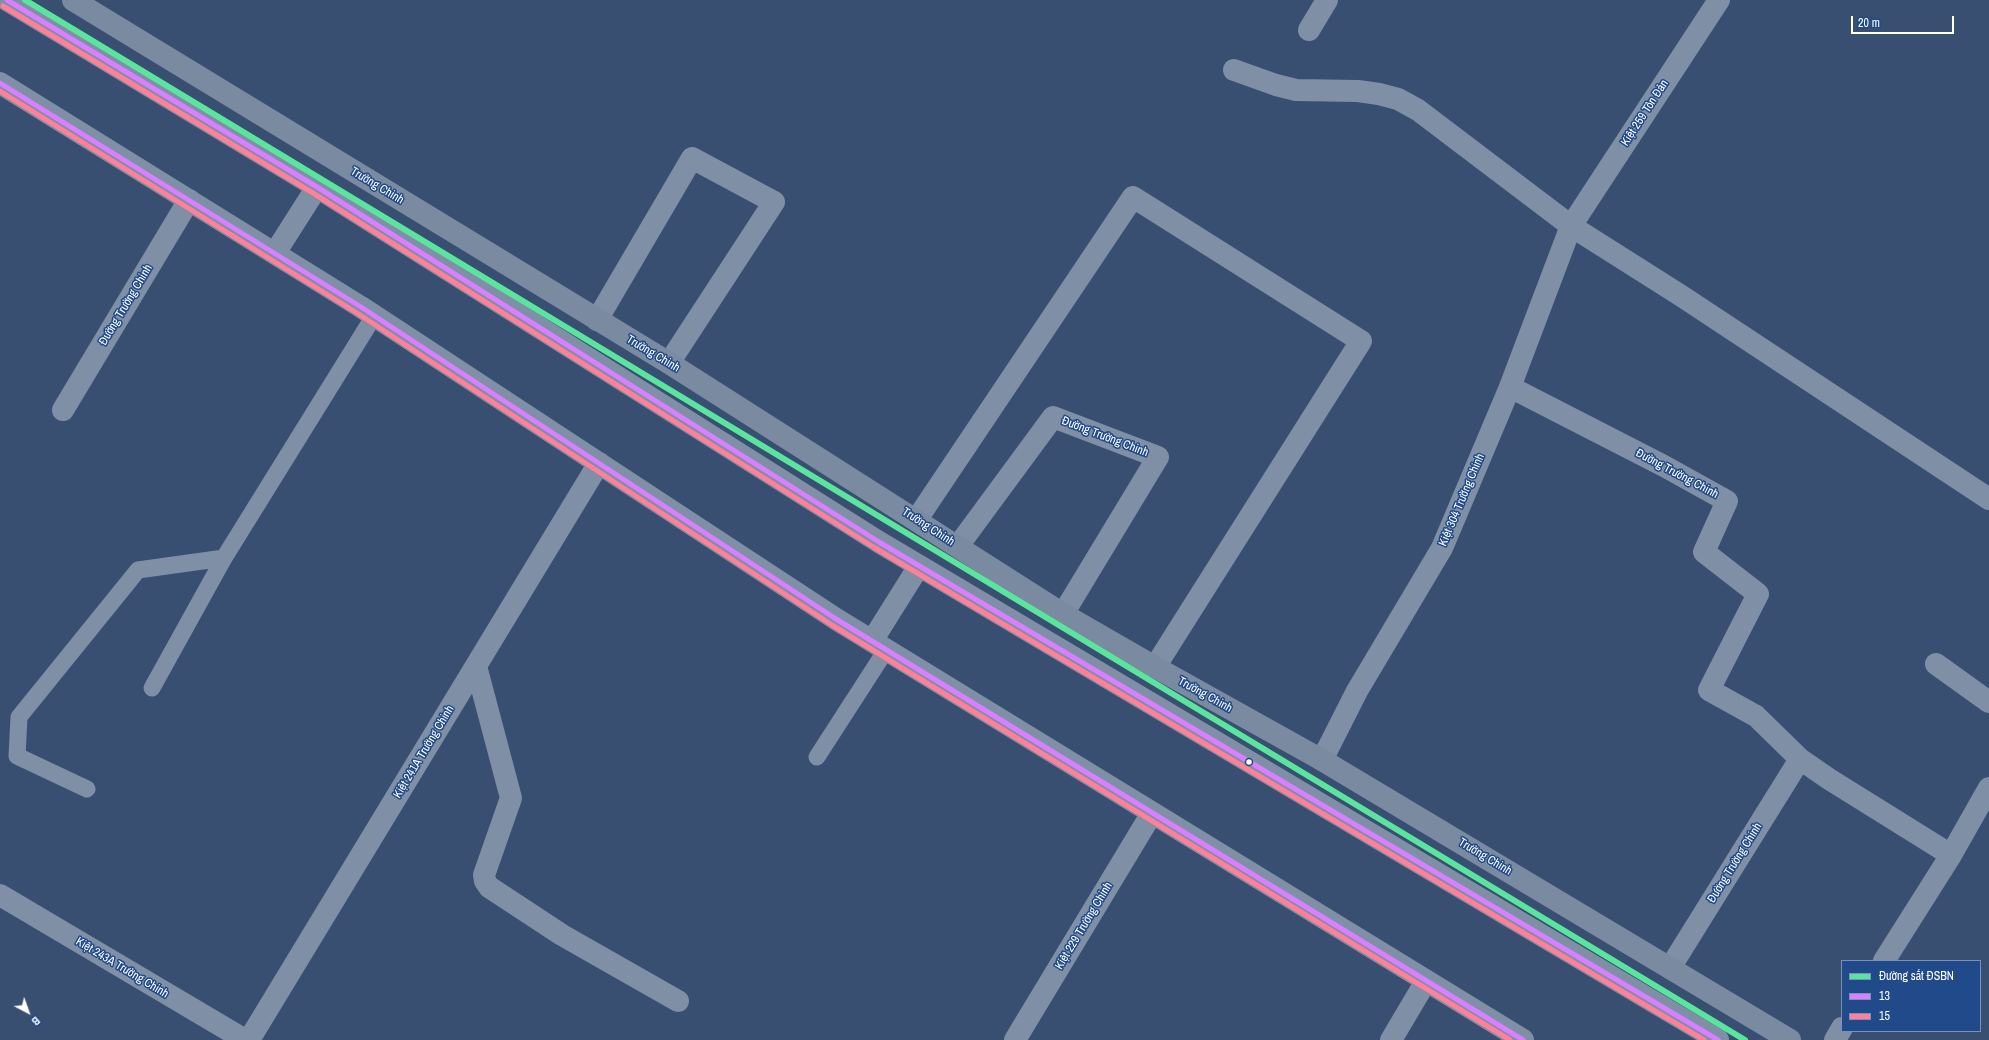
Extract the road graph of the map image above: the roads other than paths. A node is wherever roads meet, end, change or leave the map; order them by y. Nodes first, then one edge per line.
1 (7, 0) edge
2 (73, 0) edge
3 (1327, 0) edge
4 (1719, 0) edge
5 (1309, 30) dead end
6 (1234, 70) dead end
7 (0, 82) edge
8 (317, 187) junction
9 (189, 200) junction
10 (1572, 226) junction
11 (275, 253) junction
12 (374, 316) junction
13 (597, 320) junction
14 (669, 363) junction
15 (1510, 387) junction
16 (63, 410) dead end
17 (599, 463) junction
18 (1989, 499) edge
19 (917, 519) junction
20 (958, 546) junction
21 (224, 558) junction
22 (919, 566) junction
23 (1064, 614) junction
24 (879, 646) junction
25 (1936, 664) dead end
26 (476, 666) junction
27 (1156, 668) junction
28 (152, 688) dead end
29 (1989, 702) edge
30 (817, 757) dead end
31 (1800, 759) junction
32 (1322, 760) junction
33 (1989, 788) edge
34 (87, 789) dead end
35 (1152, 812) junction
36 (1951, 855) junction
37 (0, 895) edge
38 (1885, 960) edge
39 (1670, 968) junction
40 (1426, 981) junction
41 (678, 1001) dead end
42 (1841, 1030) edge
43 (1704, 1037) edge
44 (245, 1040) edge
45 (249, 1040) edge
46 (1015, 1040) edge
47 (1391, 1040) edge
48 (1523, 1040) edge
49 (1790, 1040) edge
50 (1834, 1040) edge

1 - 8 highway
2 - 13 street, Trường Chinh
3 - 5 street
4 - 10 street, Kiệt 259 Tôn Đản
6 - 10 street
7 - 9 highway
8 - 11 highway
8 - 22 highway
9 - 11 highway
9 - 16 street, Đường Trường Chinh
10 - 15 street, Kiệt 304 Trường Chinh
10 - 18 street
11 - 12 highway
12 - 17 highway
12 - 21 lane
13 - 14 street, Trường Chinh
13 - 14 street
14 - 19 street, Trường Chinh
15 - 31 street, Đường Trường Chinh
15 - 32 street, Kiệt 304 Trường Chinh
17 - 24 highway
17 - 26 street, Kiệt 241A Trường Chinh
19 - 20 street, Trường Chinh
19 - 27 street
20 - 23 street, Trường Chinh
20 - 23 street, Đường Trường Chinh
21 - 28 lane
21 - 34 lane
22 - 24 highway
22 - 43 highway
23 - 27 street, Trường Chinh
24 - 30 lane
24 - 35 highway
25 - 29 street
26 - 41 street
26 - 45 street, Kiệt 241A Trường Chinh
27 - 32 street, Trường Chinh
31 - 36 street, Đường Trường Chinh
31 - 39 street, Đường Trường Chinh
32 - 39 street, Trường Chinh
33 - 36 street
35 - 40 highway
35 - 46 street, Kiệt 229 Trường Chinh
36 - 38 street
37 - 44 street, Kiệt 243A Trường Chinh
39 - 49 street, Trường Chinh
40 - 47 street
40 - 48 highway
42 - 50 street

